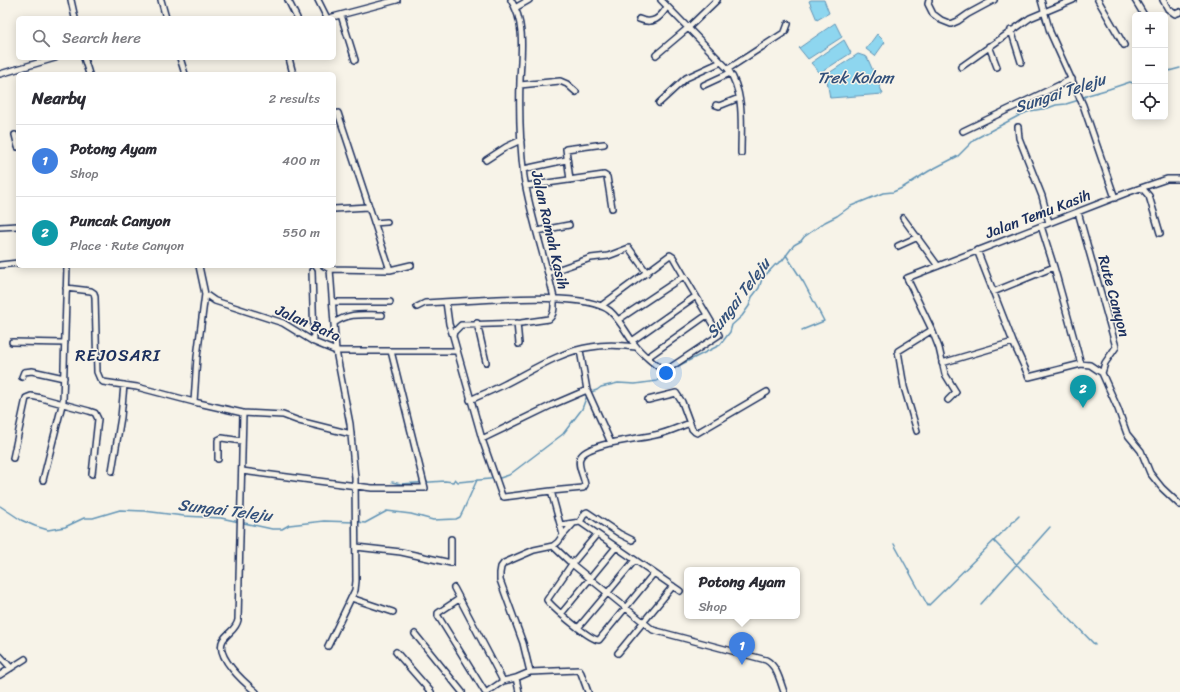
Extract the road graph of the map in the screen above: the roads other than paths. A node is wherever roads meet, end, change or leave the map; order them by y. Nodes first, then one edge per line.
1 (71, 0) edge
2 (161, 0) edge
3 (288, 0) edge
4 (318, 0) edge
5 (396, 0) edge
6 (511, 0) edge
7 (529, 0) edge
8 (660, 0) edge
9 (717, 0) edge
10 (929, 0) edge
11 (994, 0) edge
12 (1041, 0) edge
13 (1073, 0) edge
14 (1098, 0) edge
15 (1135, 0) edge
16 (1162, 0) edge
17 (667, 6) junction
18 (515, 8) junction
19 (1044, 12) junction
20 (1142, 12) edge
21 (1180, 12) edge
22 (341, 15) junction
23 (75, 16) edge
24 (165, 16) edge
25 (296, 16) edge
26 (327, 16) edge
27 (336, 16) edge
28 (639, 19) dead end
29 (788, 24) dead end
30 (688, 28) junction
31 (1011, 30) junction
32 (1124, 45) dead end
33 (989, 46) junction
34 (656, 55) dead end
35 (47, 60) edge
36 (85, 60) edge
37 (181, 60) edge
38 (290, 60) edge
39 (355, 60) dead end
40 (721, 62) junction
41 (1022, 62) dead end
42 (961, 67) dead end
43 (997, 67) dead end
44 (729, 71) junction
45 (88, 72) edge
46 (184, 72) edge
47 (292, 72) edge
48 (0, 74) edge
49 (1072, 79) junction
50 (520, 85) junction
51 (704, 86) dead end
52 (576, 92) dead end
53 (739, 98) junction
54 (659, 103) dead end
55 (716, 105) dead end
56 (338, 113) dead end
57 (1018, 126) dead end
58 (963, 130) dead end
59 (15, 135) dead end
60 (16, 139) edge
61 (521, 140) junction
62 (604, 144) dead end
63 (741, 153) dead end
64 (486, 160) dead end
65 (566, 160) junction
66 (524, 169) junction
67 (1180, 179) edge
68 (570, 180) junction
69 (526, 186) junction
70 (1142, 188) junction
71 (1115, 198) junction
72 (368, 207) junction
73 (612, 208) dead end
74 (336, 209) edge
75 (1078, 212) junction
76 (903, 218) dead end
77 (387, 222) dead end
78 (374, 223) junction
79 (1049, 223) junction
80 (569, 225) dead end
81 (16, 226) edge
82 (1041, 226) junction
83 (0, 227) edge
84 (537, 231) junction
85 (1160, 233) dead end
86 (918, 237) junction
87 (898, 246) dead end
88 (977, 250) junction
89 (16, 262) edge
90 (0, 265) edge
91 (411, 266) dead end
92 (938, 266) junction
93 (1054, 267) junction
94 (67, 268) edge
95 (199, 268) edge
96 (330, 269) joint
97 (390, 270) junction
98 (312, 271) dead end
99 (548, 273) junction
100 (647, 273) junction
101 (684, 276) junction
102 (66, 288) junction
103 (993, 292) junction
104 (205, 294) junction
105 (696, 296) junction
106 (554, 298) junction
107 (333, 302) junction
108 (390, 302) dead end
109 (446, 302) junction
110 (601, 306) junction
111 (417, 307) dead end
112 (382, 315) dead end
113 (707, 315) junction
114 (618, 320) junction
115 (334, 323) junction
116 (476, 323) junction
117 (517, 323) junction
118 (932, 330) junction
119 (453, 336) junction
120 (632, 341) junction
121 (12, 342) dead end
122 (314, 342) junction
123 (1013, 342) junction
124 (65, 343) junction
125 (519, 344) dead end
126 (636, 347) junction
127 (580, 350) junction
128 (336, 351) junction
129 (391, 351) junction
130 (457, 351) junction
131 (648, 357) junction
132 (486, 362) dead end
133 (942, 363) junction
134 (1081, 364) junction
135 (1102, 373) junction
136 (22, 376) dead end
137 (64, 378) junction
138 (124, 385) junction
139 (767, 392) dead end
140 (589, 393) junction
141 (470, 400) junction
142 (648, 400) dead end
143 (948, 400) dead end
144 (194, 402) junction
145 (63, 404) junction
146 (244, 413) junction
147 (690, 422) junction
148 (916, 431) dead end
149 (351, 434) junction
150 (482, 439) junction
151 (242, 441) junction
152 (611, 443) junction
153 (13, 458) dead end
154 (218, 459) dead end
155 (112, 471) dead end
156 (242, 471) junction
157 (92, 474) dead end
158 (43, 480) dead end
159 (355, 485) junction
160 (551, 491) junction
161 (1180, 505) edge
162 (580, 522) junction
163 (573, 524) junction
164 (561, 525) junction
165 (597, 534) junction
166 (563, 535) junction
167 (451, 539) dead end
168 (632, 540) dead end
169 (553, 546) junction
170 (356, 547) junction
171 (616, 547) junction
172 (635, 560) junction
173 (572, 564) junction
174 (654, 573) junction
175 (590, 578) junction
176 (673, 586) junction
177 (454, 588) dead end
178 (680, 591) dead end
179 (608, 592) junction
180 (351, 598) junction
181 (459, 599) junction
182 (626, 608) junction
183 (393, 612) dead end
184 (561, 614) junction
185 (643, 622) junction
186 (578, 628) junction
187 (415, 634) dead end
188 (328, 646) dead end
189 (396, 652) dead end
190 (618, 653) dead end
191 (0, 656) edge
192 (25, 659) dead end
193 (11, 668) junction
194 (530, 672) junction
195 (0, 675) edge
196 (516, 678) junction
197 (503, 681) junction
198 (256, 692) edge
199 (431, 692) edge
200 (462, 692) edge
201 (486, 692) edge
202 (519, 692) edge
203 (588, 692) edge
204 (784, 692) edge

1 - 23 street
2 - 24 street
3 - 25 street
4 - 26 street
5 - 22 street
6 - 18 street, Jalan Ramah Kasih
7 - 18 street
8 - 17 street
9 - 30 street
10 - 11 street
12 - 19 street
13 - 19 street
14 - 32 street
15 - 20 street
16 - 21 street
17 - 28 street
17 - 30 street
18 - 50 street, Jalan Ramah Kasih
19 - 31 street
19 - 49 street
22 - 27 street
22 - 39 street
29 - 44 street
30 - 34 street
30 - 40 street
31 - 33 street
31 - 41 street
33 - 42 street
33 - 43 street
35 - 48 street
36 - 45 street
37 - 46 street
38 - 47 street
40 - 44 street
40 - 54 street
44 - 51 street
44 - 53 street
49 - 58 street
49 - 71 street
50 - 52 street
50 - 61 street, Jalan Ramah Kasih
53 - 55 street
53 - 63 street
56 - 72 street
57 - 79 street
59 - 60 street
61 - 64 street
61 - 66 street, Jalan Ramah Kasih
62 - 65 street
65 - 66 street
65 - 68 street
66 - 69 street, Jalan Ramah Kasih
67 - 70 street, Jalan Temu Kasih
68 - 69 street
68 - 73 street
69 - 84 street, Jalan Ramah Kasih
70 - 71 street, Jalan Temu Kasih
70 - 85 street
71 - 75 street, Jalan Temu Kasih
72 - 74 street
72 - 78 street
75 - 79 street, Jalan Temu Kasih
75 - 135 street, Rute Canyon
76 - 86 street
77 - 78 street
78 - 97 street
79 - 82 street, Jalan Temu Kasih
80 - 84 street
81 - 83 street
82 - 88 street, Jalan Temu Kasih
82 - 93 street
84 - 99 street, Jalan Ramah Kasih
86 - 87 street
86 - 92 street
88 - 92 street, Jalan Temu Kasih
88 - 103 street
89 - 90 street
91 - 97 street
92 - 118 street, Jalan Temu Kasih
93 - 103 street
93 - 134 street
94 - 102 street
95 - 104 street
96 - 97 street
96 - 107 street
98 - 122 street
99 - 100 street
99 - 106 street, Jalan Ramah Kasih
100 - 101 street
100 - 110 street
101 - 105 street
101 - 114 street
102 - 124 street
102 - 138 street
103 - 123 street
104 - 122 street, Jalan Bata
104 - 144 street
105 - 113 street
105 - 120 street
106 - 109 street
106 - 110 street
106 - 117 street, Jalan Ramah Kasih
107 - 108 street
107 - 115 street
109 - 111 street
109 - 119 street
110 - 114 street
112 - 115 street
113 - 131 street
113 - 131 street
114 - 120 street
115 - 128 street
116 - 117 street, Jalan Ramah Kasih
116 - 119 street, Jalan Ramah Kasih
116 - 132 street
117 - 125 street
118 - 133 street
118 - 148 street
119 - 130 street
120 - 126 street
121 - 124 street
122 - 128 street, Jalan Bata
123 - 133 street
123 - 134 street
124 - 137 street
126 - 127 street
126 - 131 street
127 - 140 street
127 - 141 street
128 - 129 street, Jalan Bata
128 - 149 street
129 - 130 street, Jalan Bata
129 - 159 street
130 - 141 street
133 - 143 street
134 - 135 street
135 - 161 street
136 - 137 street
137 - 145 street
138 - 144 street
138 - 155 street
139 - 147 street
140 - 150 street
140 - 152 street
141 - 150 street
142 - 147 street
144 - 146 street
145 - 153 street
145 - 157 street
145 - 158 street
146 - 149 street
146 - 151 street
147 - 152 street
149 - 159 street
150 - 160 street
151 - 154 street
151 - 156 street
152 - 160 street
156 - 159 street
156 - 198 street
159 - 170 street
160 - 164 street
162 - 163 street
162 - 165 street
162 - 168 street
163 - 164 street
163 - 166 street
164 - 166 street
165 - 171 street
165 - 173 street
166 - 169 street
167 - 170 street
169 - 173 street
169 - 194 street
170 - 180 street
171 - 172 street
171 - 175 street
172 - 174 street
172 - 179 street
173 - 175 street
173 - 184 street
174 - 176 street
174 - 182 street
175 - 179 street
175 - 184 street
176 - 178 street
176 - 185 street
177 - 181 street
179 - 182 street
179 - 186 street
180 - 183 street
180 - 188 street
181 - 197 street
181 - 201 street
182 - 185 street
182 - 186 street
184 - 186 street
185 - 190 street
185 - 204 street
187 - 200 street
189 - 199 street
191 - 193 street
192 - 193 street
193 - 195 street
194 - 196 street
194 - 203 street
196 - 197 street
196 - 202 street
197 - 201 street

